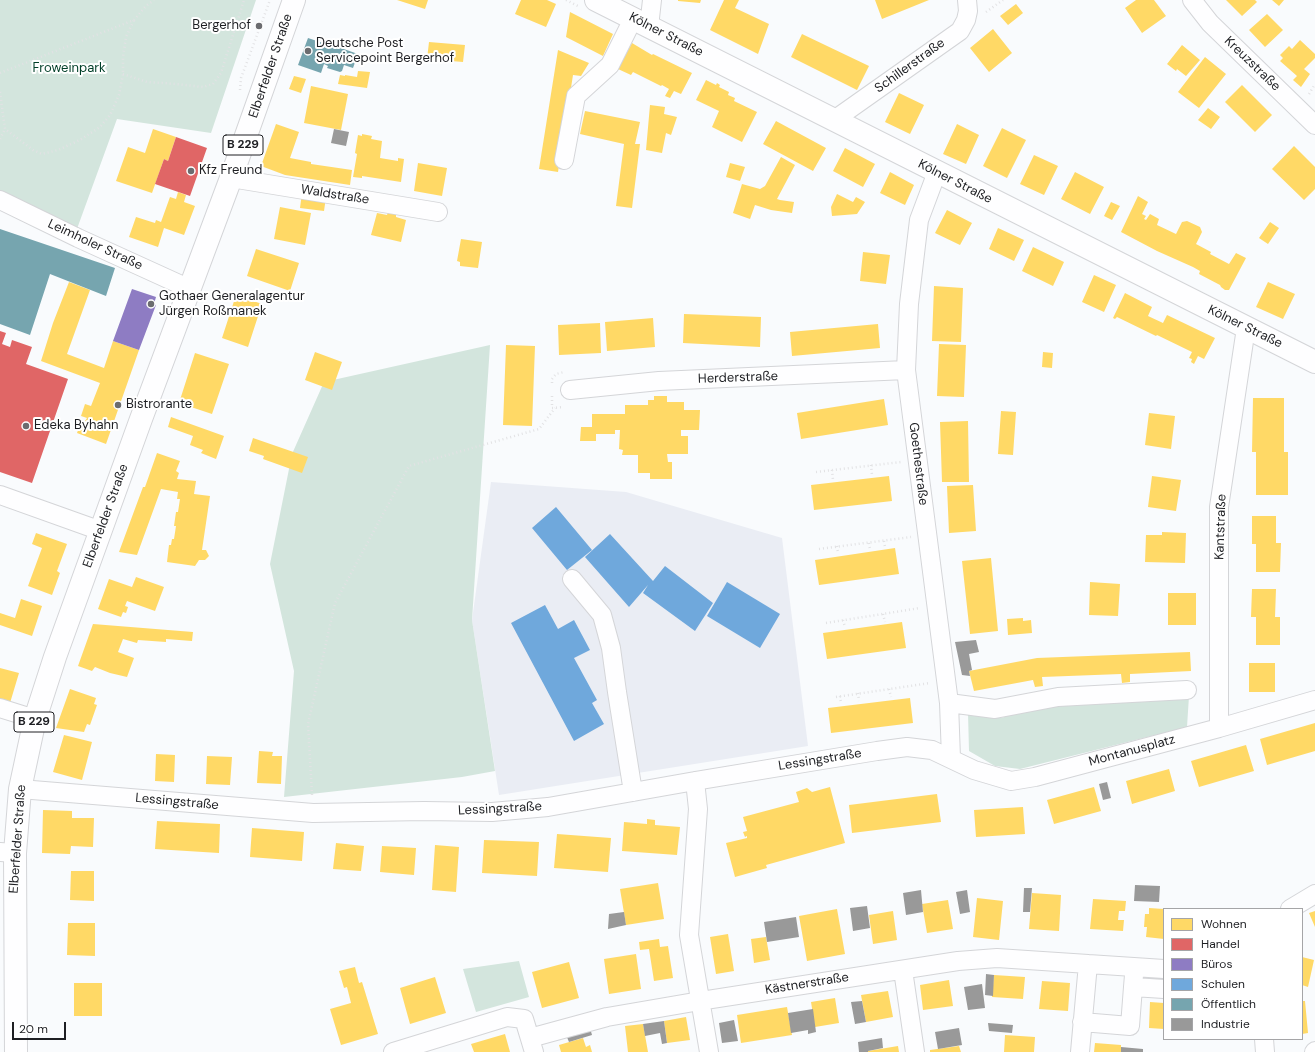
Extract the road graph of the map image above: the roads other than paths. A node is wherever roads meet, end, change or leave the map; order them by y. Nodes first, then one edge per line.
1 (294, 0) edge
2 (652, 0) edge
3 (967, 0) edge
4 (1192, 0) edge
5 (590, 5) edge
6 (641, 23) junction
7 (834, 120) junction
8 (1315, 125) edge
9 (564, 160) dead end
10 (937, 172) junction
11 (231, 178) junction
12 (0, 200) edge
13 (438, 212) dead end
14 (190, 289) junction
15 (1246, 328) junction
16 (1315, 362) edge
17 (906, 370) junction
18 (567, 398) road end
19 (0, 495) edge
20 (101, 531) junction
21 (572, 579) dead end
22 (1187, 690) dead end
23 (1315, 700) edge
24 (949, 703) junction
25 (0, 708) edge
26 (34, 719) junction
27 (1219, 728) junction
28 (951, 758) junction
29 (696, 781) junction
30 (20, 789) junction
31 (633, 792) junction
32 (7, 852) edge
33 (1315, 894) edge
34 (1292, 908) edge
35 (1088, 964) junction
36 (1135, 967) junction
37 (1163, 969) edge
38 (904, 970) junction
39 (1133, 986) junction
40 (1163, 989) edge
41 (700, 1000) junction
42 (1082, 1022) junction
43 (1264, 1040) edge
44 (532, 1045) edge
45 (16, 1052) edge
46 (393, 1052) edge
47 (709, 1052) edge
48 (915, 1052) edge
49 (1080, 1052) edge
50 (1265, 1052) edge

1 - 11 main road, Elberfelder Straße / B 229
2 - 6 street
3 - 7 street, Schillerstraße
4 - 8 street, Kreuzstraße
5 - 6 main road, Kölner Straße
6 - 7 main road, Kölner Straße
6 - 9 street
7 - 10 main road, Kölner Straße
10 - 15 main road, Kölner Straße
10 - 17 street, Goethestraße
11 - 13 street, Waldstraße
11 - 14 main road, Elberfelder Straße / B 229
12 - 14 street, Leimholer Straße
14 - 20 main road, Elberfelder Straße / B 229
15 - 16 main road, Kölner Straße
15 - 27 street, Kantstraße
17 - 18 street, Herderstraße
17 - 24 street, Goethestraße
19 - 20 street
20 - 26 main road, Elberfelder Straße / B 229
21 - 31 street
22 - 24 street
23 - 27 street, Montanusplatz
24 - 28 street, Goethestraße
25 - 26 street
26 - 30 main road, Elberfelder Straße / B 229
27 - 28 street, Montanusplatz
28 - 29 street, Lessingstraße
29 - 31 street, Lessingstraße
29 - 41 street
30 - 31 street, Lessingstraße
30 - 32 main road, Elberfelder Straße / B 229
32 - 45 main road, Elberfelder Straße / B 229
33 - 34 street
35 - 36 street, Kästnerstraße
35 - 38 street, Kästnerstraße
35 - 42 street
36 - 37 street, Kästnerstraße
36 - 39 street
38 - 41 street, Kästnerstraße
38 - 48 street
39 - 40 street
39 - 42 street
41 - 44 street, Kästnerstraße
41 - 47 street
42 - 49 street
43 - 50 street
44 - 46 street

